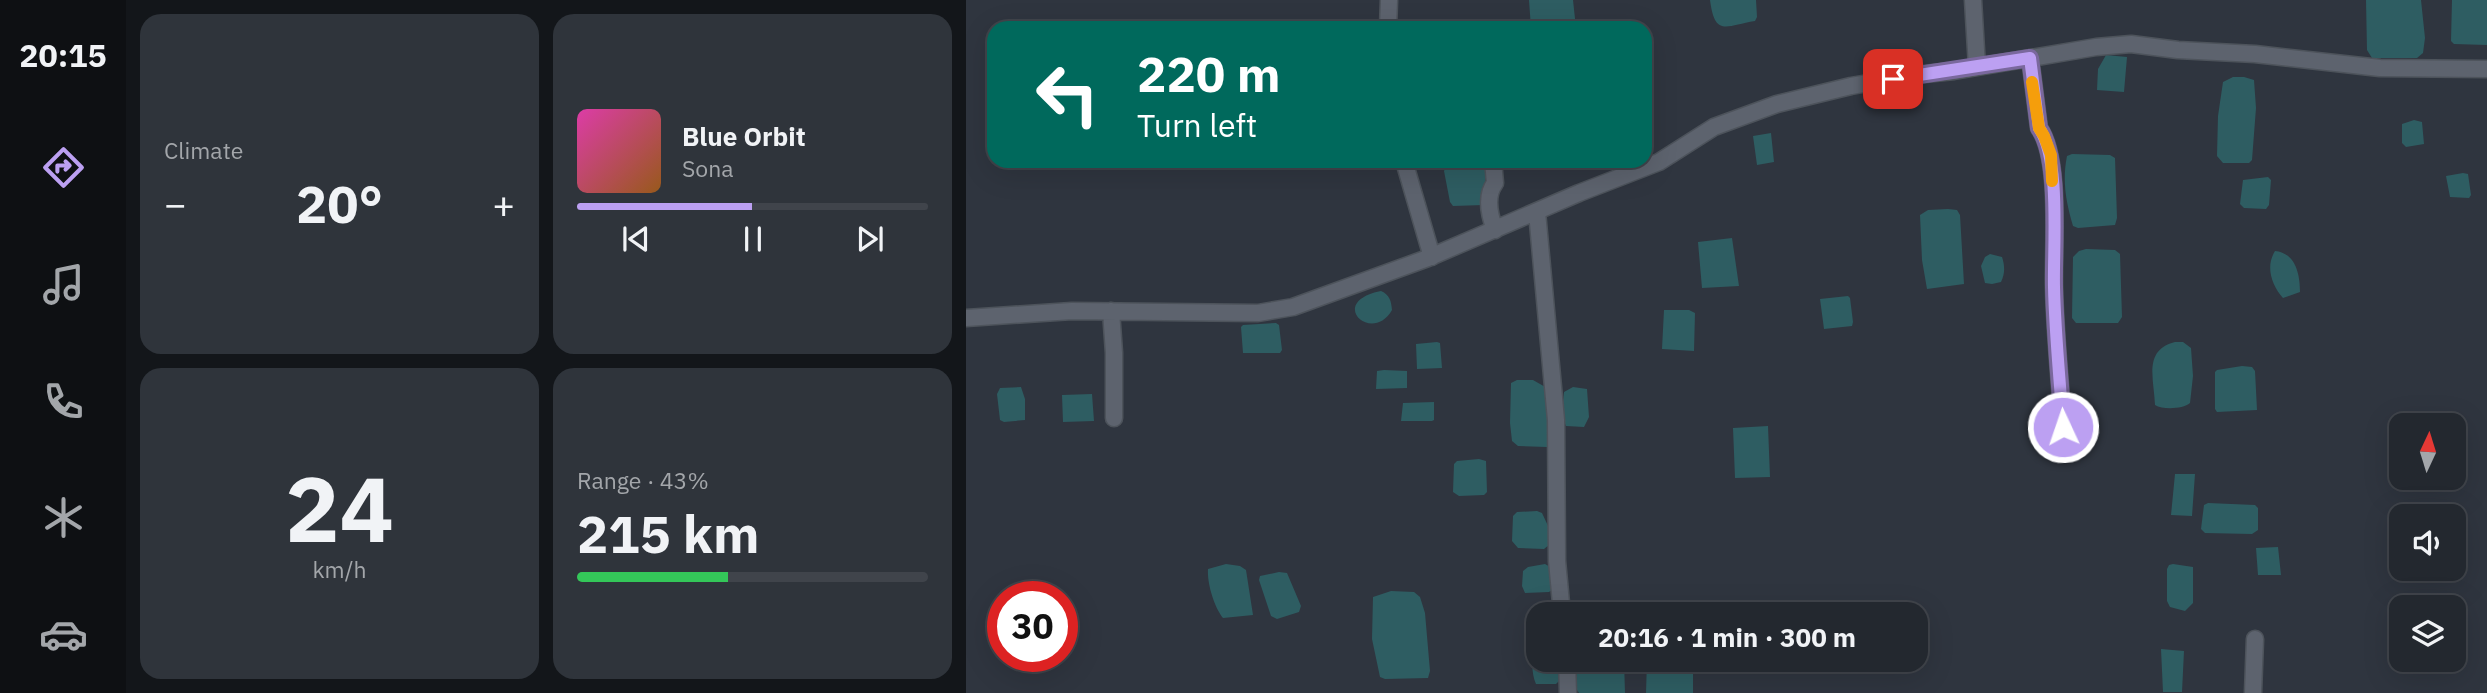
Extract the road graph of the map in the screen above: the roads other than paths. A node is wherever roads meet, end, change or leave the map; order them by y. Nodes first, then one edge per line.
1 (1389, 0) edge
2 (1973, 0) edge
3 (1388, 21) edge
4 (2030, 58) junction
5 (1977, 67) junction
6 (2487, 69) edge
7 (1652, 165) edge
8 (1406, 168) edge
9 (1494, 168) edge
10 (1644, 168) edge
11 (1537, 212) junction
12 (1495, 230) junction
13 (1432, 257) junction
14 (1111, 311) junction
15 (966, 318) edge
16 (1114, 418) dead end
17 (2063, 427) dead end
18 (1561, 602) edge
19 (2255, 639) dead end
20 (1567, 672) edge
21 (1568, 693) edge
22 (2253, 693) edge

1 - 3 street
2 - 5 street
4 - 5 street
4 - 6 street
4 - 17 street
5 - 7 street
8 - 13 street
9 - 12 street
10 - 11 street
11 - 12 street
11 - 18 street
12 - 13 street
13 - 14 street
14 - 15 street
14 - 16 street
19 - 22 street
20 - 21 street

